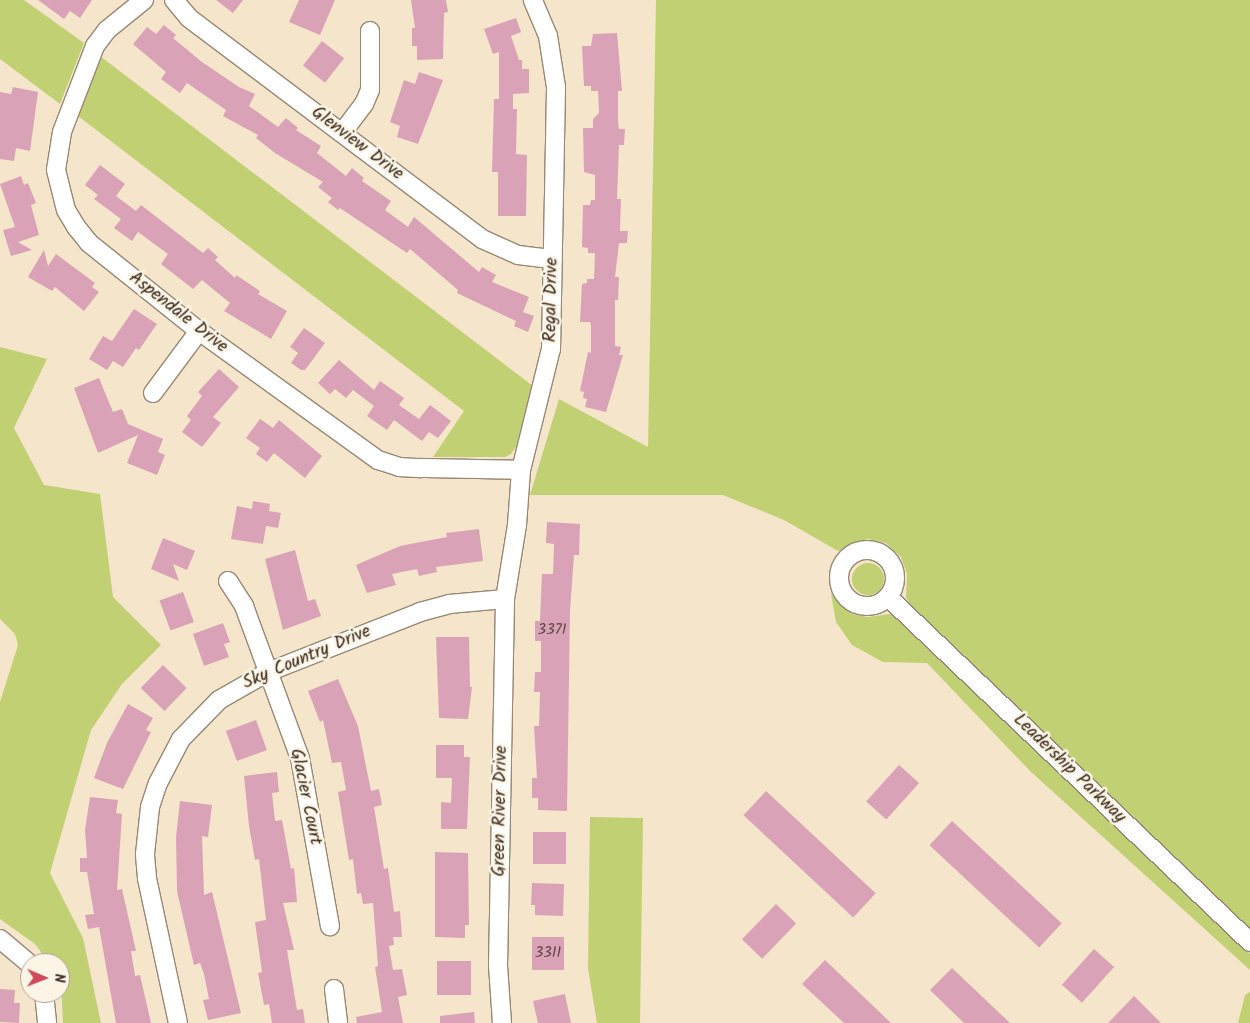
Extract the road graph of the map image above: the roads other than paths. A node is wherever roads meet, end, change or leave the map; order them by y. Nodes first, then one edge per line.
1 (144, 0) edge
2 (174, 0) edge
3 (533, 0) edge
4 (370, 30) dead end
5 (342, 133) junction
6 (553, 259) junction
7 (199, 331) junction
8 (153, 393) dead end
9 (521, 470) junction
10 (228, 581) dead end
11 (888, 597) dead end
12 (504, 599) junction
13 (268, 672) junction
14 (330, 926) dead end
15 (0, 939) edge
16 (1250, 942) edge
17 (20, 956) edge
18 (334, 989) dead end
19 (45, 1003) edge
20 (48, 1023) edge
21 (178, 1023) edge
22 (338, 1023) edge
23 (502, 1023) edge

1 - 7 street, Aspendale Drive
2 - 5 street, Glenview Drive
3 - 6 street, Regal Drive
4 - 5 street
5 - 6 street, Glenview Drive
6 - 9 street, Regal Drive
7 - 8 street
7 - 9 street, Aspendale Drive
9 - 12 street, Regal Drive
10 - 13 street, Glacier Court
11 - 16 street, Leadership Parkway
12 - 13 street, Sky Country Drive
12 - 23 street, Green River Drive
13 - 14 street, Glacier Court
13 - 21 street, Sky Country Drive
15 - 17 street
18 - 22 street
19 - 20 street

